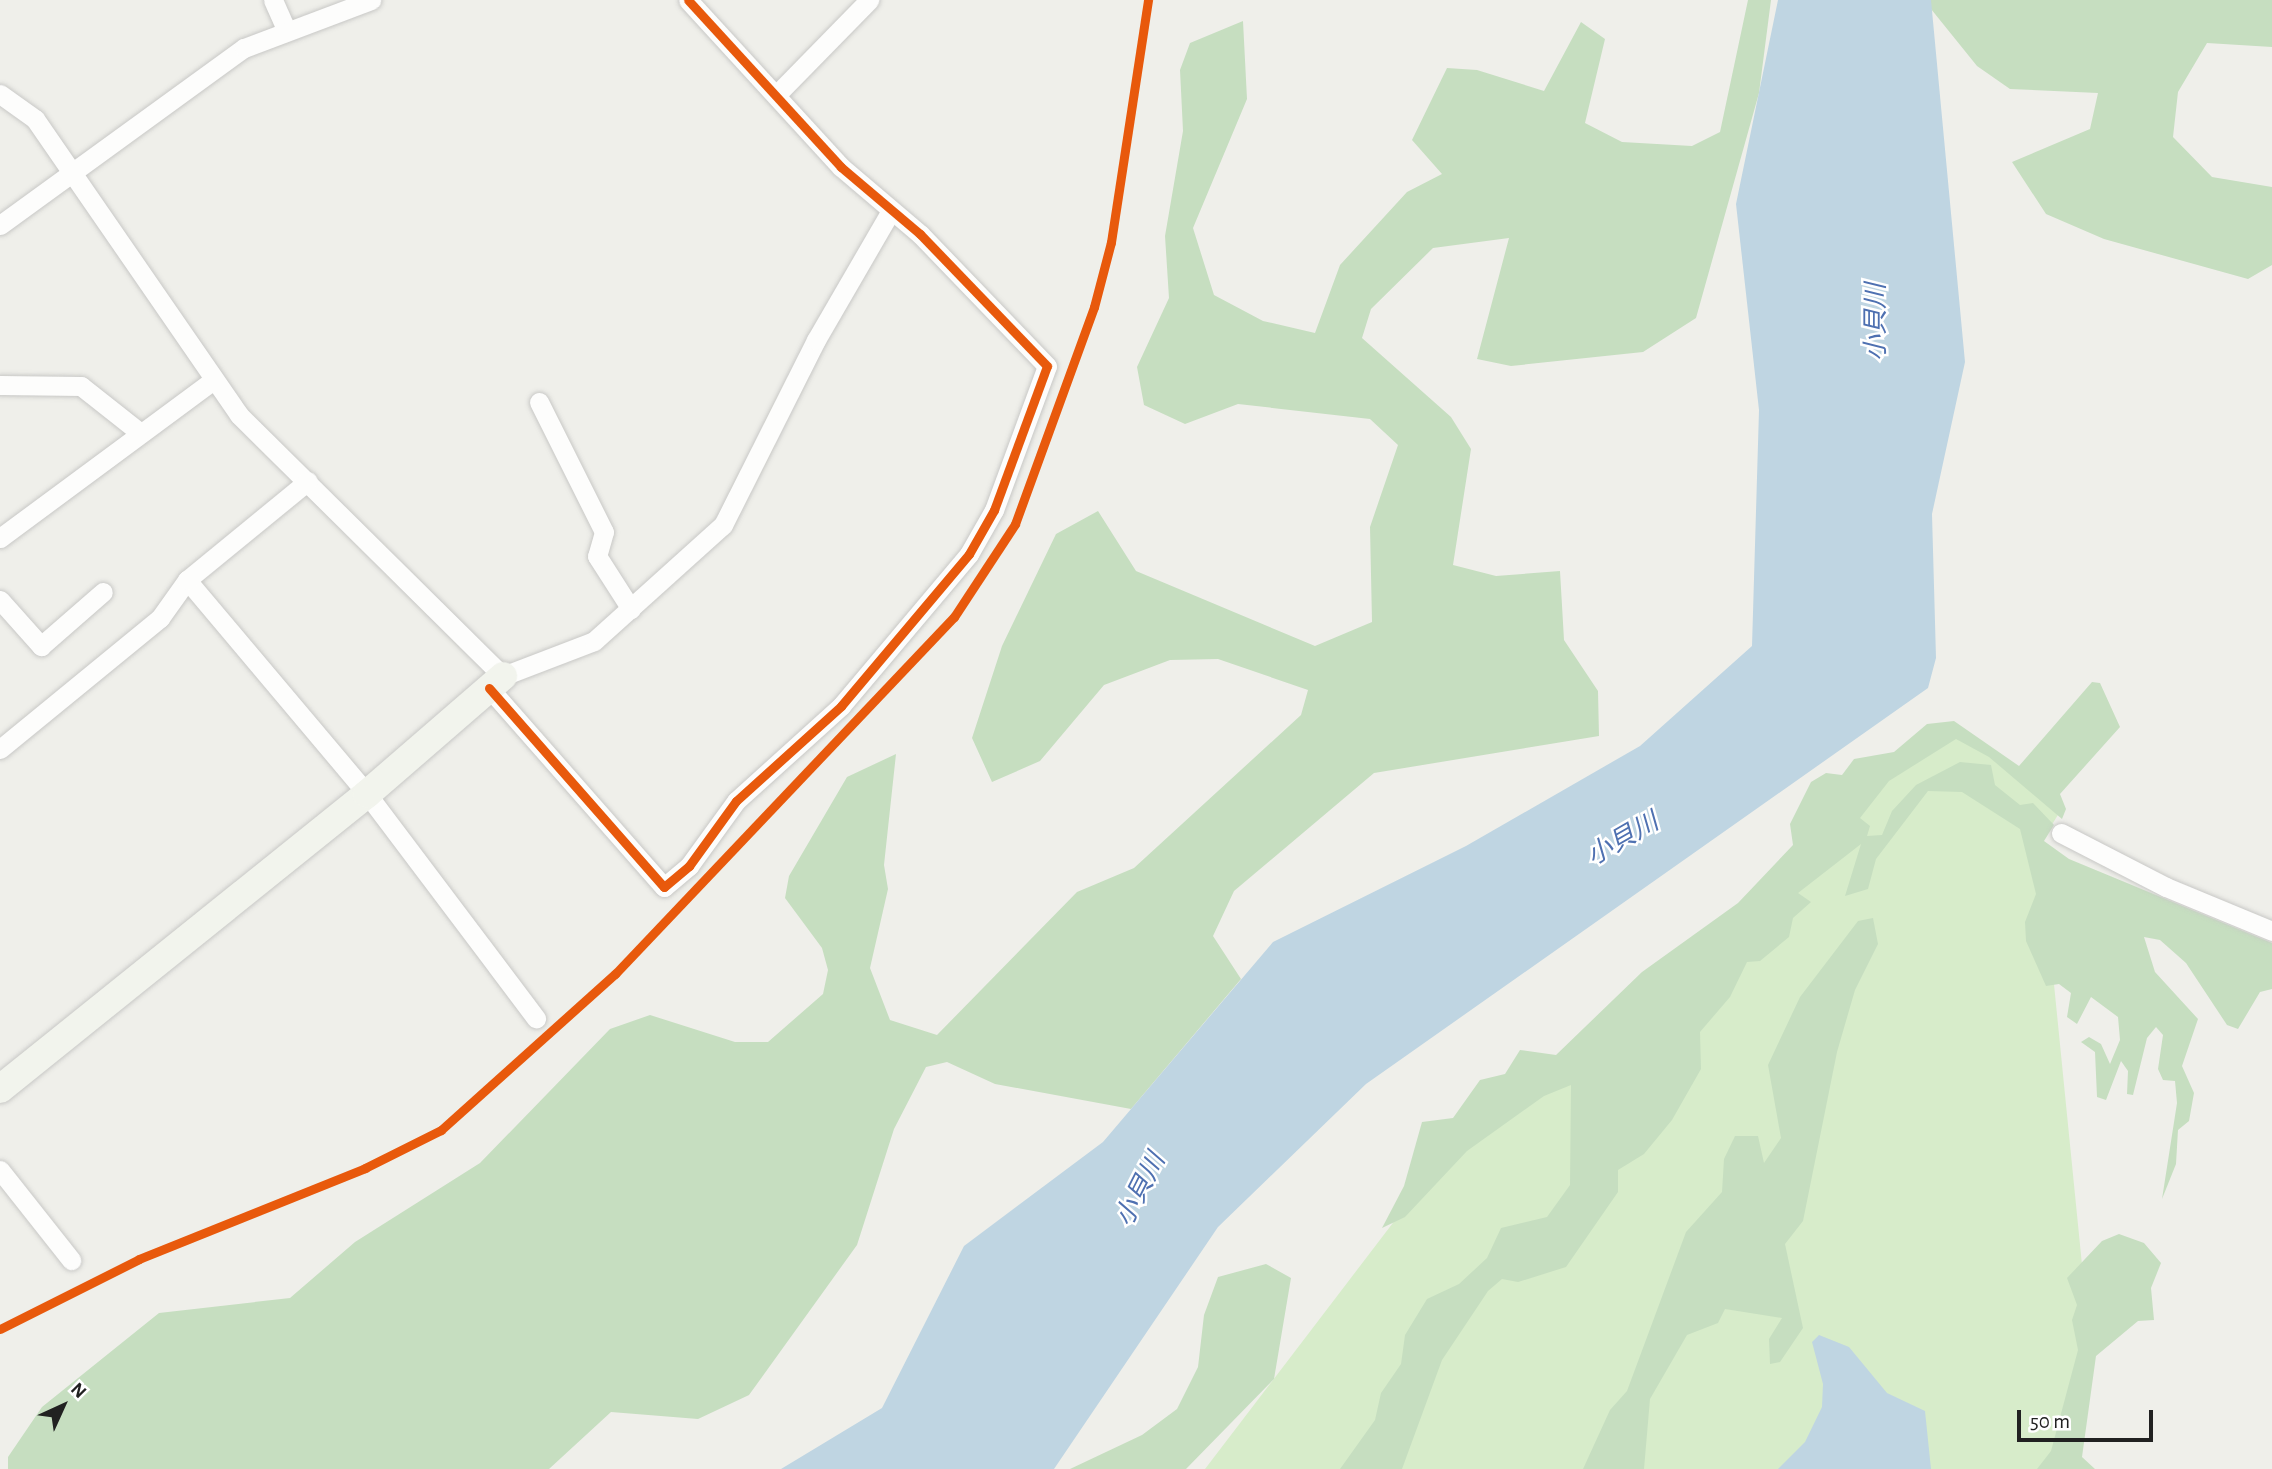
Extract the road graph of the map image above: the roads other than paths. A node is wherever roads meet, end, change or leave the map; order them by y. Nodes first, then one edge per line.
1 (273, 0) edge
2 (371, 0) edge
3 (688, 0) edge
4 (869, 0) edge
5 (286, 30) junction
6 (779, 92) junction
7 (0, 94) edge
8 (74, 174) junction
9 (889, 214) junction
10 (0, 225) edge
11 (211, 382) junction
12 (0, 385) edge
13 (539, 402) dead end
14 (138, 431) junction
15 (308, 481) junction
16 (0, 538) edge
17 (187, 580) junction
18 (103, 592) dead end
19 (0, 600) edge
20 (631, 609) junction
21 (496, 682) junction
22 (2, 744) edge
23 (367, 794) junction
24 (2061, 833) dead end
25 (2272, 931) edge
26 (536, 1018) dead end
27 (0, 1089) edge
28 (0, 1170) edge
29 (71, 1260) dead end

1 - 5 street
2 - 5 street
3 - 6 street
4 - 6 street
5 - 8 street
6 - 9 street
7 - 8 street
8 - 10 street
8 - 11 street
9 - 20 street
9 - 21 street
11 - 14 street
11 - 15 street
12 - 14 street
13 - 20 street
14 - 16 street
15 - 17 street
15 - 21 street
17 - 22 street
17 - 23 street
18 - 19 street
20 - 21 street
21 - 23 street
23 - 26 street
23 - 27 street
24 - 25 street
28 - 29 street

